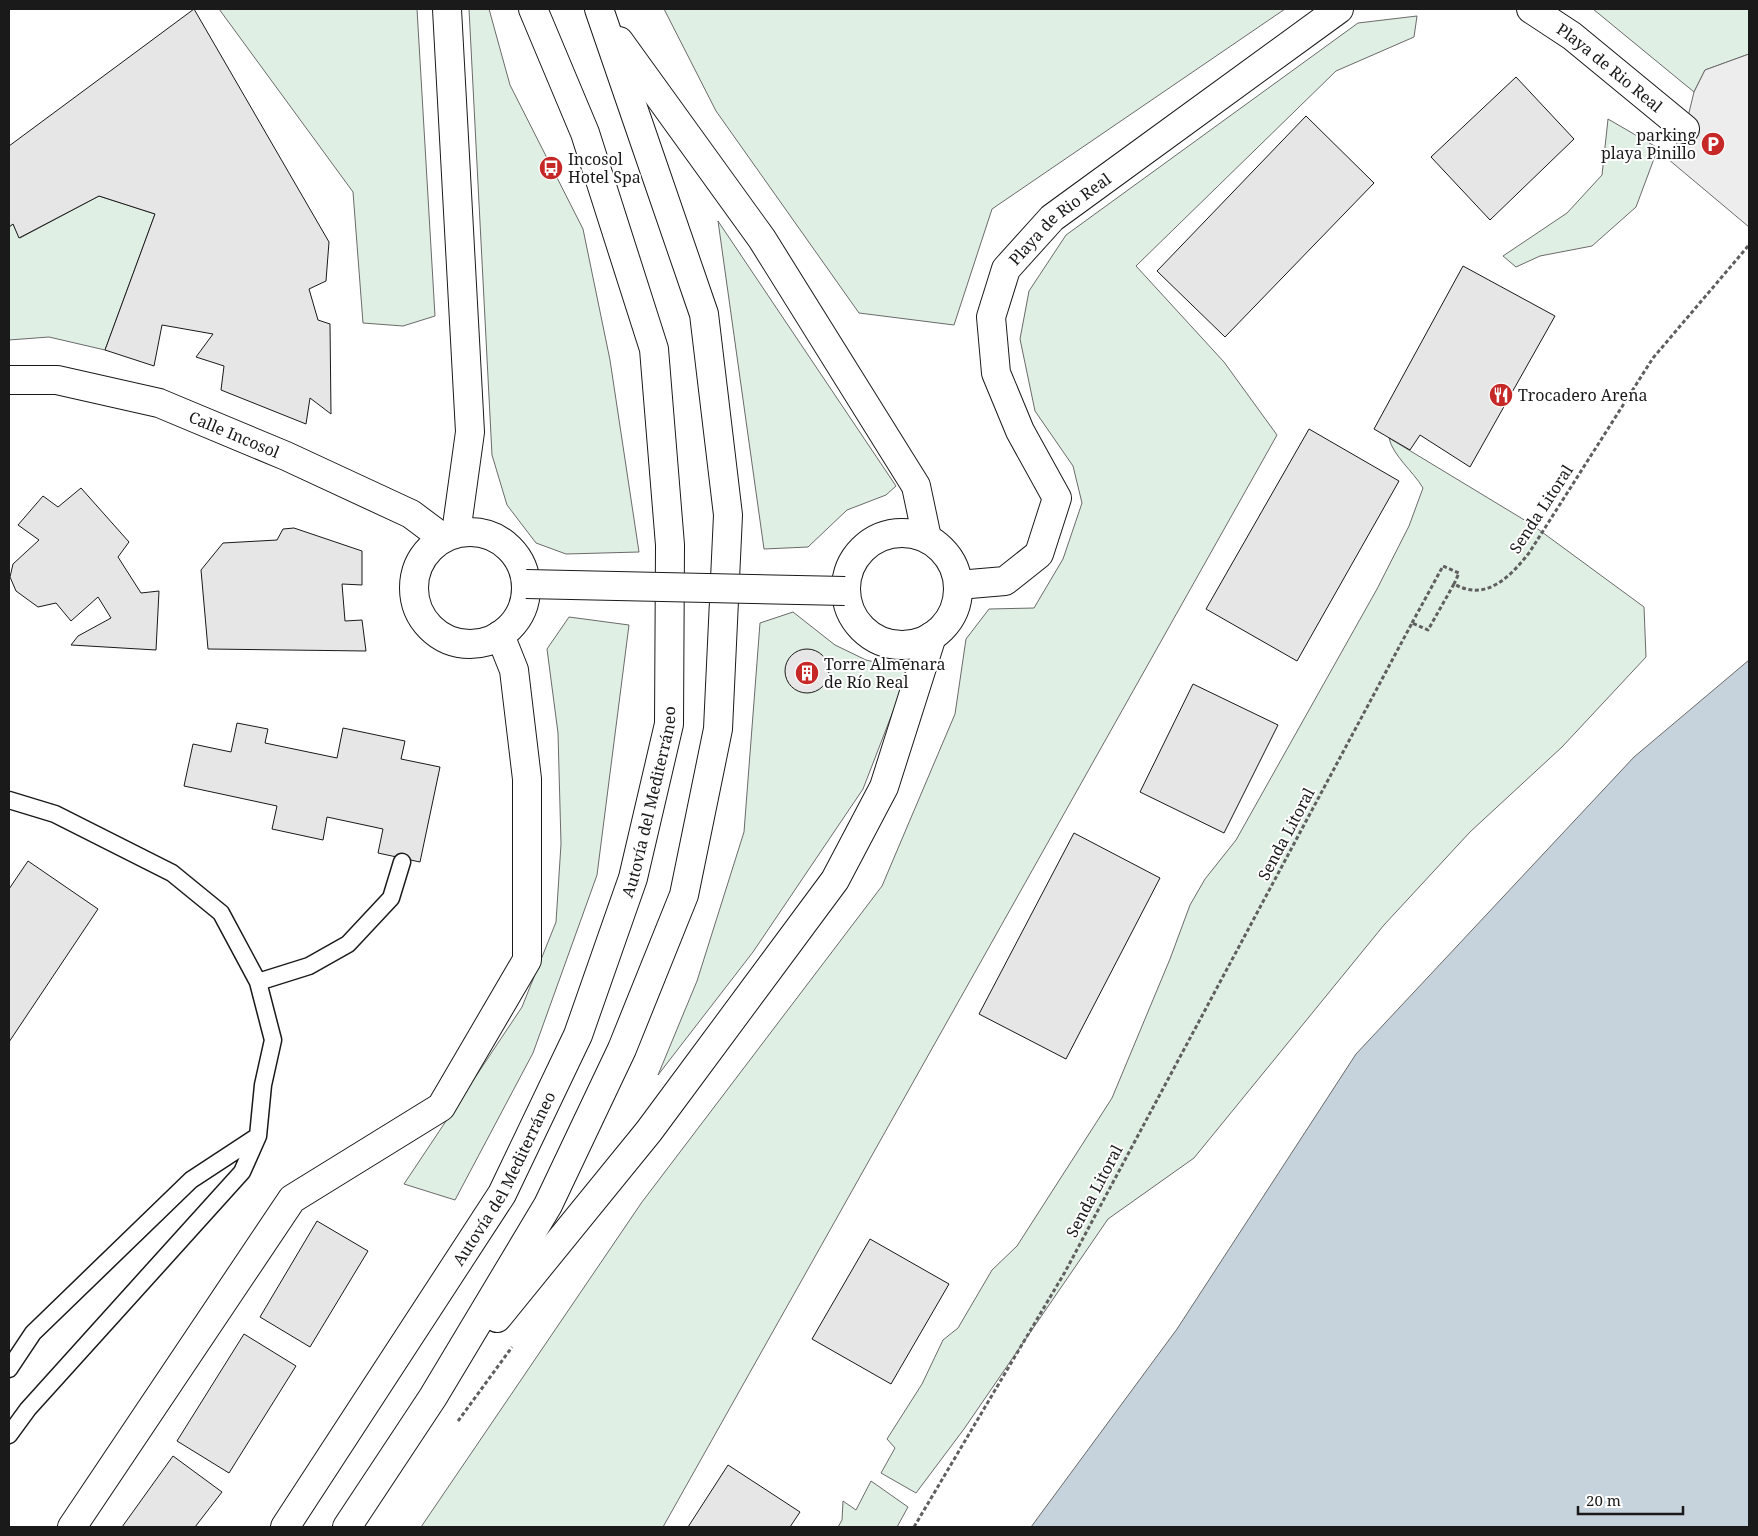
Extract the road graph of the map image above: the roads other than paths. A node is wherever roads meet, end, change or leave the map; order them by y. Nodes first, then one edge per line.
1 (447, 9) edge
2 (533, 9) edge
3 (1339, 9) edge
4 (1531, 9) edge
5 (601, 13) edge
6 (1685, 129) dead end
7 (9, 380) edge
8 (449, 536) junction
9 (927, 538) junction
10 (526, 584) junction
11 (958, 585) junction
12 (845, 591) junction
13 (500, 636) junction
14 (932, 636) junction
15 (9, 800) edge
16 (402, 862) dead end
17 (258, 982) junction
18 (258, 1136) junction
19 (9, 1369) edge
20 (433, 1397) junction
21 (9, 1435) edge
22 (72, 1527) edge
23 (285, 1527) edge
24 (347, 1527) edge

1 - 8 main road
2 - 23 main road, Autovía del Mediterráneo
3 - 11 main road, Playa de Rio Real
4 - 6 main road, Playa de Rio Real
5 - 9 main road
5 - 20 main road
7 - 8 main road, Calle Incosol
8 - 10 main road
8 - 13 main road
9 - 11 main road
9 - 12 main road
10 - 12 main road, bridge
10 - 13 main road
11 - 14 main road
12 - 14 main road
13 - 22 main road
14 - 20 main road
15 - 17 lane
16 - 17 lane
17 - 18 lane
18 - 19 lane
18 - 21 lane
20 - 24 main road

